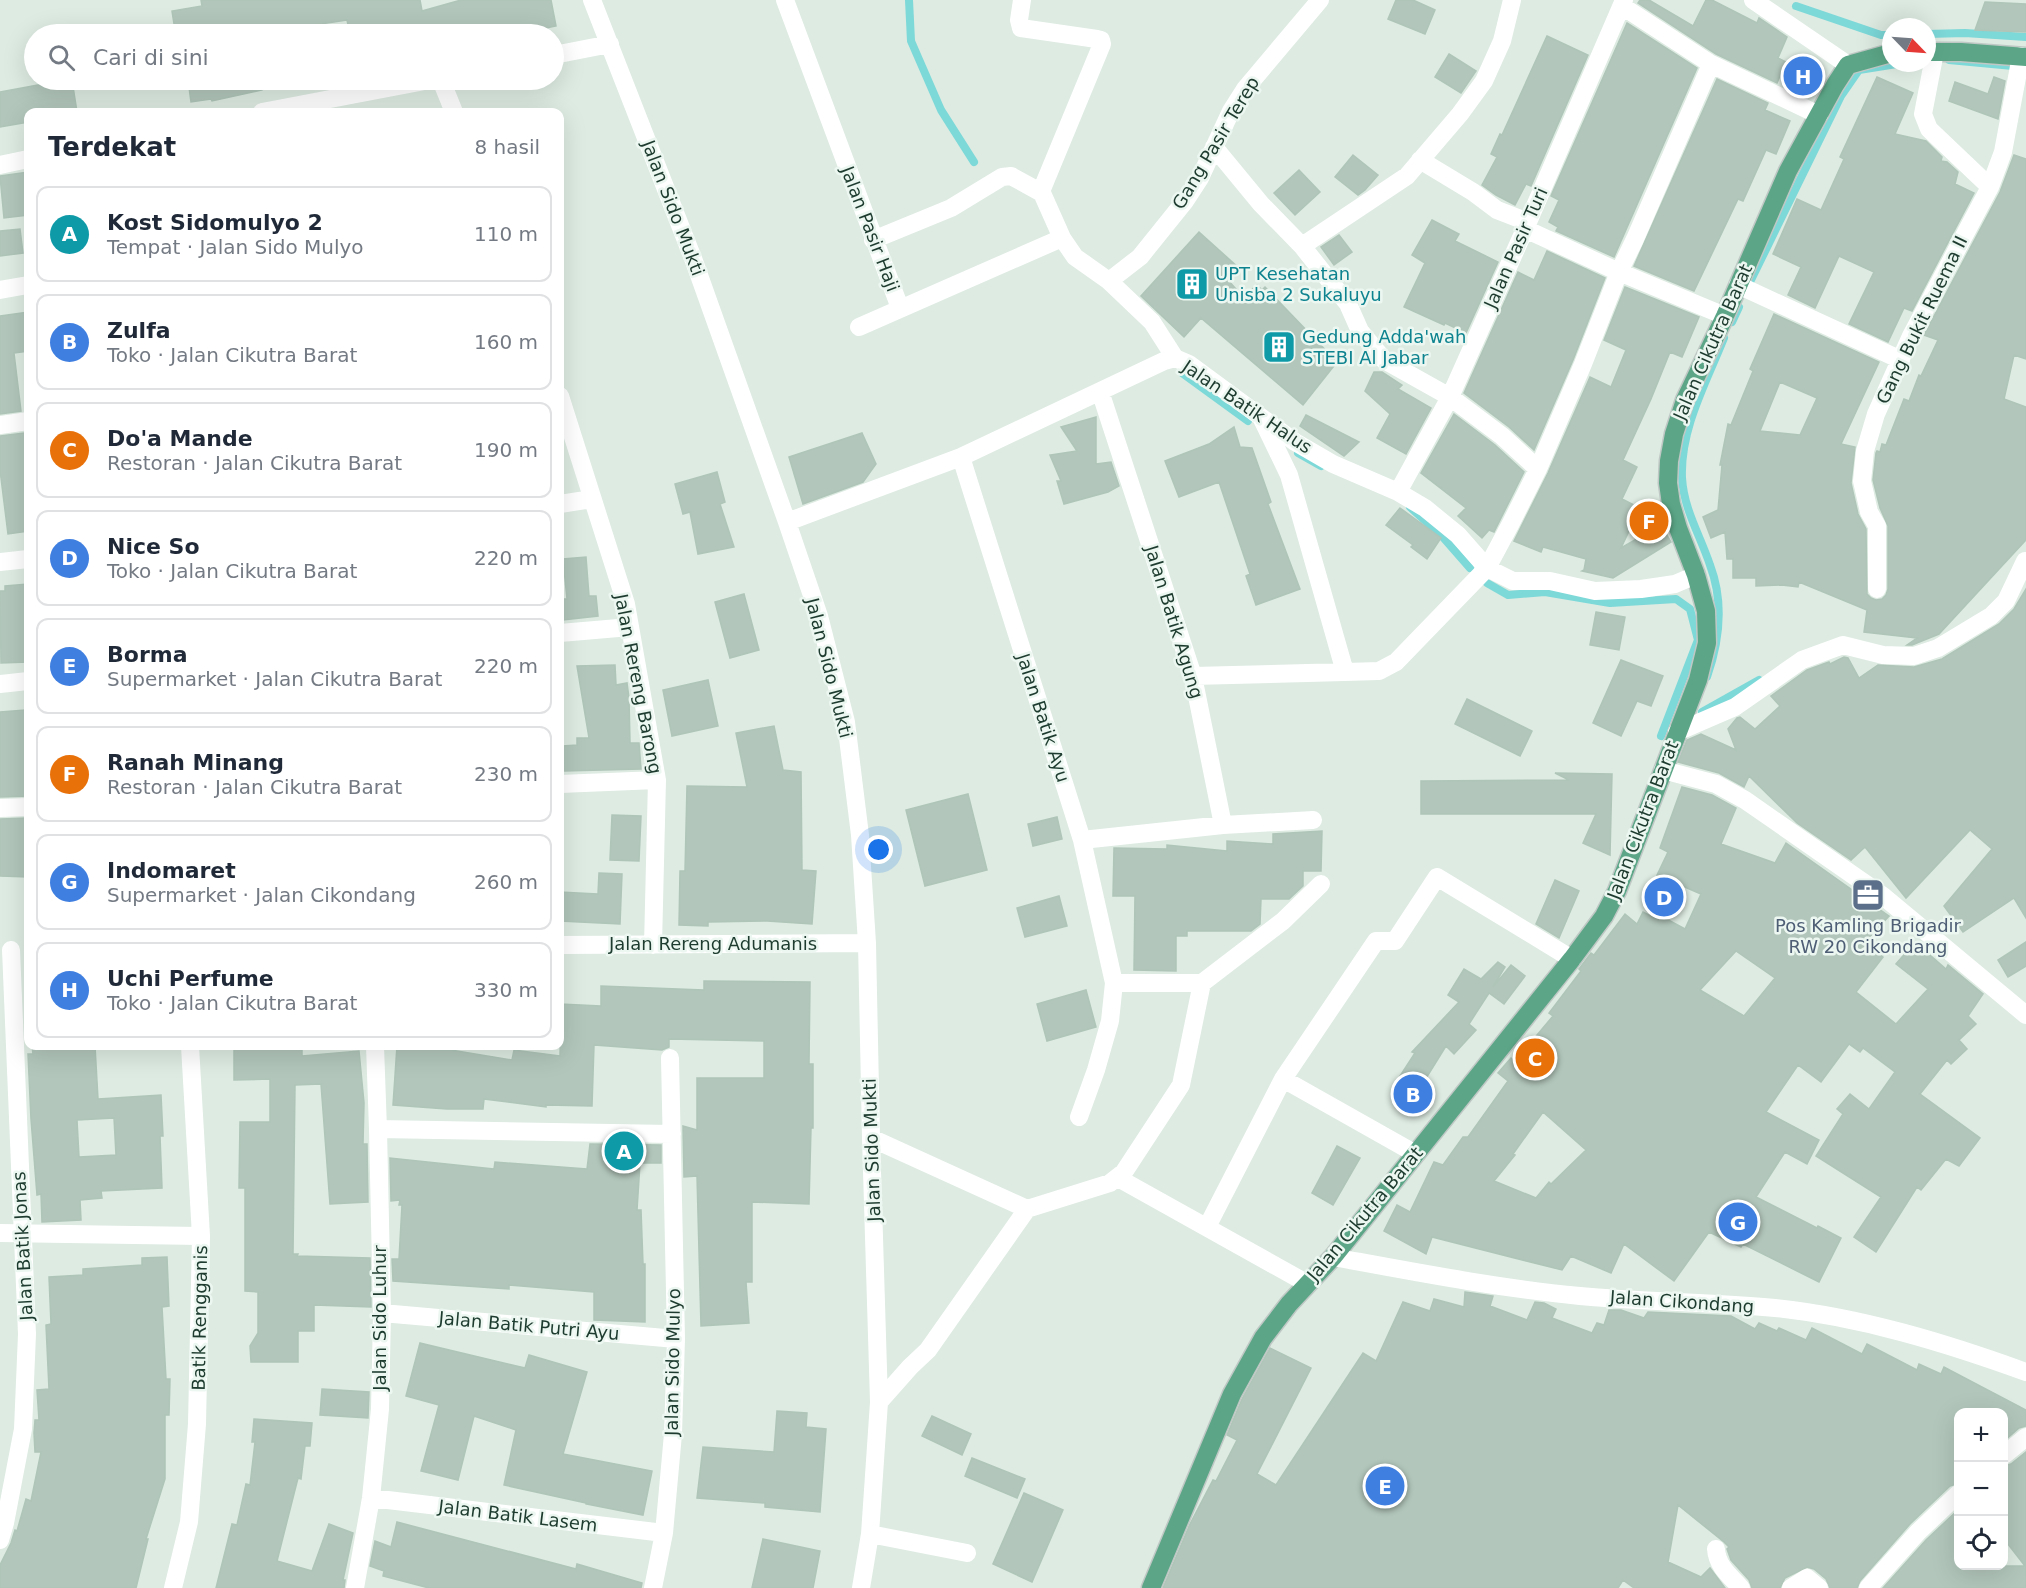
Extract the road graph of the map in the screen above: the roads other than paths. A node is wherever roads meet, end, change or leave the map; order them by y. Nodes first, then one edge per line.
1 (592, 0) edge
2 (785, 0) edge
3 (1022, 0) edge
4 (1320, 0) edge
5 (1512, 0) edge
6 (1753, 0) edge
7 (1623, 3) edge
8 (610, 44) junction
9 (1936, 52) edge
10 (564, 53) edge
11 (1882, 56) edge
12 (2024, 56) edge
13 (1711, 64) junction
14 (1848, 65) junction
15 (1928, 72) edge
16 (378, 90) edge
17 (445, 90) edge
18 (283, 108) edge
19 (452, 108) edge
20 (1819, 115) junction
21 (1214, 147) junction
22 (24, 160) edge
23 (1420, 160) junction
24 (0, 165) edge
25 (1990, 187) junction
26 (1042, 194) junction
27 (1527, 225) junction
28 (873, 240) junction
29 (1055, 241) junction
30 (1302, 246) junction
31 (1619, 272) junction
32 (1109, 280) junction
33 (1738, 285) junction
34 (24, 286) edge
35 (0, 290) edge
36 (900, 308) junction
37 (1725, 316) junction
38 (859, 327) dead end
39 (1175, 358) junction
40 (1901, 360) junction
41 (1100, 391) junction
42 (1450, 398) junction
43 (564, 409) edge
44 (1259, 415) junction
45 (24, 421) edge
46 (0, 424) edge
47 (961, 457) junction
48 (1538, 469) junction
49 (1398, 492) junction
50 (592, 499) junction
51 (564, 503) edge
52 (788, 522) junction
53 (24, 559) edge
54 (2026, 561) edge
55 (0, 562) edge
56 (1487, 568) junction
57 (1696, 575) junction
58 (1877, 589) dead end
59 (630, 627) junction
60 (564, 633) edge
61 (1345, 672) junction
62 (1193, 676) junction
63 (24, 681) edge
64 (0, 684) edge
65 (1685, 728) junction
66 (1663, 770) junction
67 (657, 780) junction
68 (564, 784) edge
69 (24, 807) edge
70 (0, 808) edge
71 (1313, 820) dead end
72 (1223, 825) junction
73 (1082, 840) junction
74 (1321, 884) dead end
75 (867, 943) junction
76 (564, 945) edge
77 (653, 945) junction
78 (13, 950) edge
79 (1572, 959) junction
80 (1114, 983) junction
81 (1202, 983) junction
82 (2026, 1015) edge
83 (190, 1050) edge
84 (375, 1050) edge
85 (670, 1058) dead end
86 (1283, 1079) junction
87 (1078, 1117) dead end
88 (378, 1129) junction
89 (672, 1134) junction
90 (871, 1138) junction
91 (1416, 1154) junction
92 (1118, 1178) junction
93 (1027, 1209) junction
94 (1207, 1227) junction
95 (0, 1233) edge
96 (22, 1233) junction
97 (201, 1236) junction
98 (1333, 1257) junction
99 (1308, 1284) junction
100 (382, 1313) junction
101 (676, 1339) junction
102 (2026, 1372) edge
103 (879, 1402) junction
104 (2026, 1437) edge
105 (2008, 1452) edge
106 (371, 1498) junction
107 (1954, 1499) edge
108 (664, 1533) junction
109 (870, 1534) junction
110 (0, 1540) edge
111 (1716, 1549) dead end
112 (967, 1553) dead end
113 (172, 1588) edge
114 (355, 1588) edge
115 (653, 1588) edge
116 (861, 1588) edge
117 (1150, 1588) edge
118 (1741, 1588) edge
119 (1791, 1588) edge
120 (1819, 1588) edge
121 (1868, 1588) edge

1 - 8 street, Jalan Sido Mukti
2 - 28 street, Jalan Pasir Haji
3 - 26 street
4 - 21 street, Gang Pasir Terep
5 - 23 street
6 - 14 street
7 - 13 street
7 - 27 street, Jalan Pasir Turi
8 - 10 street
8 - 52 street, Jalan Sido Mukti
9 - 12 main road
11 - 14 main road
12 - 25 street, Gang Bukit Ruema II
13 - 20 street
13 - 31 street
14 - 20 main road, Jalan Cikutra Barat
15 - 25 street
16 - 18 street
17 - 19 street
20 - 33 main road, Jalan Cikutra Barat
21 - 30 street
21 - 32 street, Gang Pasir Terep
22 - 24 street
23 - 27 street
23 - 30 street
25 - 40 street, Gang Bukit Ruema II
26 - 28 street
26 - 29 street
27 - 31 street
27 - 42 street, Jalan Pasir Turi
28 - 36 street, Jalan Pasir Haji
29 - 32 street
29 - 36 street, Jalan Pasir Haji
30 - 42 street
31 - 37 street
31 - 48 street
32 - 39 street
33 - 37 main road, Jalan Cikutra Barat
33 - 40 street
34 - 35 street
36 - 38 street
37 - 57 main road, Jalan Cikutra Barat
39 - 41 street, Jalan Batik Halus
39 - 44 street, Jalan Batik Halus
40 - 58 street, Gang Bukit Ruema II
41 - 47 street, Jalan Batik Halus
41 - 62 street, Jalan Batik Agung
42 - 48 street
42 - 49 street, Jalan Pasir Turi
43 - 50 street, Jalan Rereng Barong
44 - 49 street, Jalan Batik Halus
44 - 61 street
45 - 46 street
47 - 52 street, Jalan Batik Halus
47 - 73 street, Jalan Batik Ayu
48 - 56 street
49 - 56 street, Jalan Batik Halus
50 - 51 street
50 - 59 street, Jalan Rereng Barong
52 - 75 street, Jalan Sido Mukti
53 - 55 street
54 - 65 street
56 - 57 street, Jalan Batik Halus
56 - 61 street
57 - 65 main road, Jalan Cikutra Barat
59 - 60 street
59 - 67 street, Jalan Rereng Barong
61 - 62 street
62 - 72 street, Jalan Batik Agung
63 - 64 street
65 - 66 main road, Jalan Cikutra Barat
66 - 79 main road, Jalan Cikutra Barat
66 - 82 street
67 - 68 street
67 - 77 street, Jalan Rereng Barong
69 - 70 street
71 - 72 street
72 - 73 street
73 - 80 street, Jalan Batik Ayu
74 - 81 street
75 - 77 street, Jalan Rereng Adumanis
75 - 90 street, Jalan Sido Mukti
76 - 77 street, Jalan Rereng Adumanis
78 - 96 street, Jalan Batik Jonas
79 - 86 street
79 - 91 main road, Jalan Cikutra Barat
80 - 81 street
80 - 87 street, Jalan Batik Ayu
81 - 92 street
83 - 97 street, Batik Rengganis
84 - 88 street, Jalan Sido Luhur
85 - 89 street, Jalan Sido Mulyo
86 - 91 street
86 - 94 street
88 - 89 street
88 - 100 street, Jalan Sido Luhur
89 - 101 street, Jalan Sido Mulyo
90 - 93 street
90 - 103 street, Jalan Sido Mukti
91 - 98 main road, Jalan Cikutra Barat
92 - 93 street
92 - 94 street
93 - 103 street
94 - 99 street
95 - 96 street
96 - 97 street
96 - 110 street, Jalan Batik Jonas
97 - 113 street, Batik Rengganis
98 - 99 main road, Jalan Cikutra Barat
98 - 102 street, Jalan Cikondang
99 - 117 main road, Jalan Cikutra Barat
100 - 101 street, Jalan Batik Putri Ayu
100 - 106 street, Jalan Sido Luhur
101 - 108 street, Jalan Sido Mulyo
103 - 109 street, Jalan Sido Mukti
104 - 105 street
106 - 108 street, Jalan Batik Lasem
106 - 114 street, Jalan Sido Luhur
107 - 121 street
108 - 115 street, Jalan Sido Mulyo
109 - 112 street
109 - 116 street, Jalan Sido Mukti
111 - 118 street
119 - 120 street

